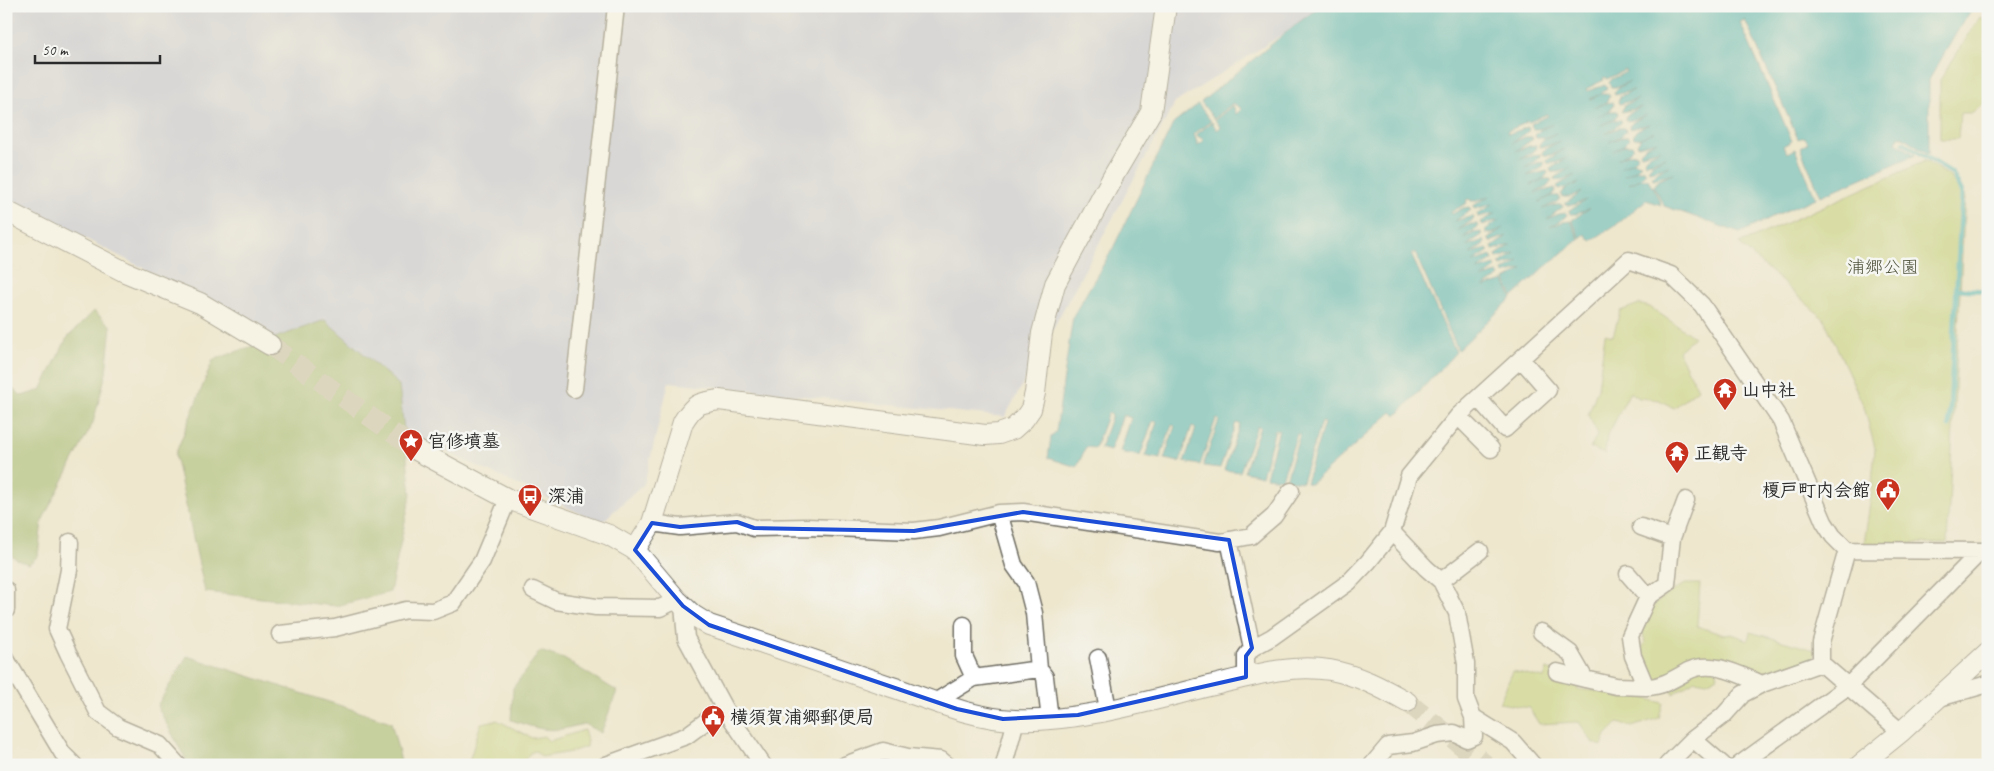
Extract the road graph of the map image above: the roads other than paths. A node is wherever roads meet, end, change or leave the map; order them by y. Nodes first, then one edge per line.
1 (616, 6) edge
2 (1166, 6) edge
3 (6, 211) edge
4 (270, 345) tunnel mouth
5 (1521, 359) junction
6 (574, 388) dead end
7 (1478, 398) junction
8 (1458, 416) junction
9 (1491, 450) dead end
10 (418, 451) tunnel mouth
11 (1291, 491) dead end
12 (508, 499) junction
13 (1686, 500) dead end
14 (999, 513) junction
15 (652, 523) junction
16 (1641, 527) dead end
17 (1392, 532) junction
18 (1672, 538) junction
19 (1229, 540) junction
20 (70, 542) dead end
21 (635, 550) junction
22 (1847, 550) junction
23 (1480, 551) dead end
24 (1984, 551) edge
25 (1628, 574) dead end
26 (1441, 581) junction
27 (6, 590) edge
28 (533, 590) dead end
29 (1648, 597) junction
30 (680, 603) junction
31 (6, 610) edge
32 (964, 625) dead end
33 (1541, 632) dead end
34 (280, 634) dead end
35 (1252, 648) junction
36 (1988, 652) edge
37 (1098, 658) dead end
38 (6, 659) edge
39 (1822, 663) junction
40 (1039, 670) junction
41 (1557, 672) dead end
42 (1246, 677) junction
43 (974, 678) junction
44 (1586, 679) junction
45 (1762, 684) junction
46 (1988, 684) edge
47 (1848, 686) junction
48 (1646, 687) junction
49 (1937, 699) junction
50 (934, 702) junction
51 (1406, 702) tunnel mouth
52 (724, 708) junction
53 (1108, 710) junction
54 (1473, 717) junction
55 (1016, 720) junction
56 (1050, 720) junction
57 (1901, 732) junction
58 (1693, 739) junction
59 (74, 765) edge
60 (178, 765) edge
61 (606, 765) edge
62 (763, 765) edge
63 (845, 765) edge
64 (947, 765) edge
65 (1004, 765) edge
66 (1372, 765) edge
67 (1533, 765) edge
68 (1667, 765) edge
69 (1723, 765) edge
70 (1739, 765) edge
71 (1860, 765) edge

1 - 6 street
2 - 15 street
3 - 4 street
5 - 7 street
5 - 7 street
5 - 22 street
7 - 8 street
8 - 9 street
8 - 17 street
10 - 12 street
11 - 19 street
12 - 21 street
12 - 34 street
13 - 18 street
14 - 15 street
14 - 19 street
14 - 40 street
15 - 21 street
16 - 18 street
17 - 26 street
17 - 35 street
18 - 29 street
19 - 35 street
20 - 60 street
21 - 30 street
22 - 24 street
22 - 39 street
23 - 26 street
24 - 47 street
25 - 29 street
26 - 54 street
27 - 31 street
28 - 30 street
29 - 48 street
30 - 50 street
30 - 52 street
32 - 43 street
33 - 44 street
35 - 42 street
36 - 49 street
37 - 53 street
38 - 59 street
39 - 45 street
39 - 47 street
40 - 43 street
40 - 56 street
41 - 44 street
42 - 51 street
42 - 53 street
43 - 50 street
44 - 48 street
45 - 48 street
45 - 58 street
46 - 49 street
47 - 57 street
47 - 70 street
49 - 57 street
50 - 55 street
52 - 61 street
52 - 62 street
53 - 56 street
54 - 66 street
54 - 67 street
55 - 56 street
55 - 65 street
57 - 71 street
58 - 68 street
58 - 69 street
63 - 64 street

